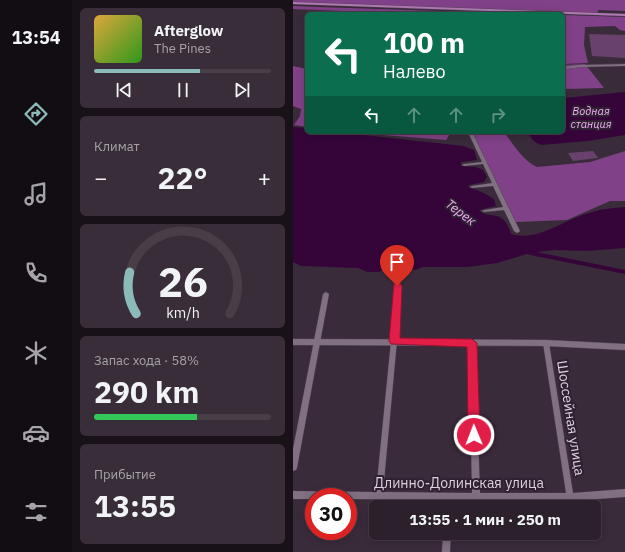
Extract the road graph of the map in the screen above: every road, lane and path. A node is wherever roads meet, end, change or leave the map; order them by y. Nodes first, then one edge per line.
1 (293, 4) edge
2 (499, 12) edge
3 (514, 12) edge
4 (565, 14) edge
5 (565, 14) edge
6 (625, 16) edge
7 (625, 65) edge
8 (565, 68) edge
9 (471, 134) edge
10 (484, 162) junction
11 (464, 165) dead end
12 (495, 184) junction
13 (472, 187) dead end
14 (506, 208) junction
15 (484, 211) dead end
16 (517, 230) dead end
17 (397, 286) dead end
18 (327, 294) dead end
19 (394, 341) junction
20 (293, 342) edge
21 (317, 342) junction
22 (472, 343) junction
23 (546, 343) junction
24 (625, 348) edge
25 (293, 468) edge
26 (625, 493) edge
27 (293, 495) edge
28 (379, 496) junction
29 (449, 496) junction
30 (476, 496) junction
31 (570, 497) junction
32 (449, 500) edge
33 (447, 540) edge
34 (446, 552) edge

1 - 2 main road
1 - 3 main road
4 - 6 main road
5 - 6 main road
7 - 8 street
9 - 10 street
10 - 11 street
10 - 12 street
12 - 13 street
12 - 14 street
14 - 15 street
14 - 16 street
17 - 19 street
18 - 21 street
19 - 21 street
19 - 22 street
19 - 28 street
20 - 21 street
21 - 25 street
22 - 23 street
22 - 30 street
23 - 24 street
23 - 31 street, Шоссейная улица
26 - 31 street, Длинно-Долинская улица
27 - 28 street, Длинно-Долинская улица
28 - 29 street, Длинно-Долинская улица
29 - 30 street, Длинно-Долинская улица
29 - 32 street
30 - 31 street, Длинно-Долинская улица
33 - 34 street

